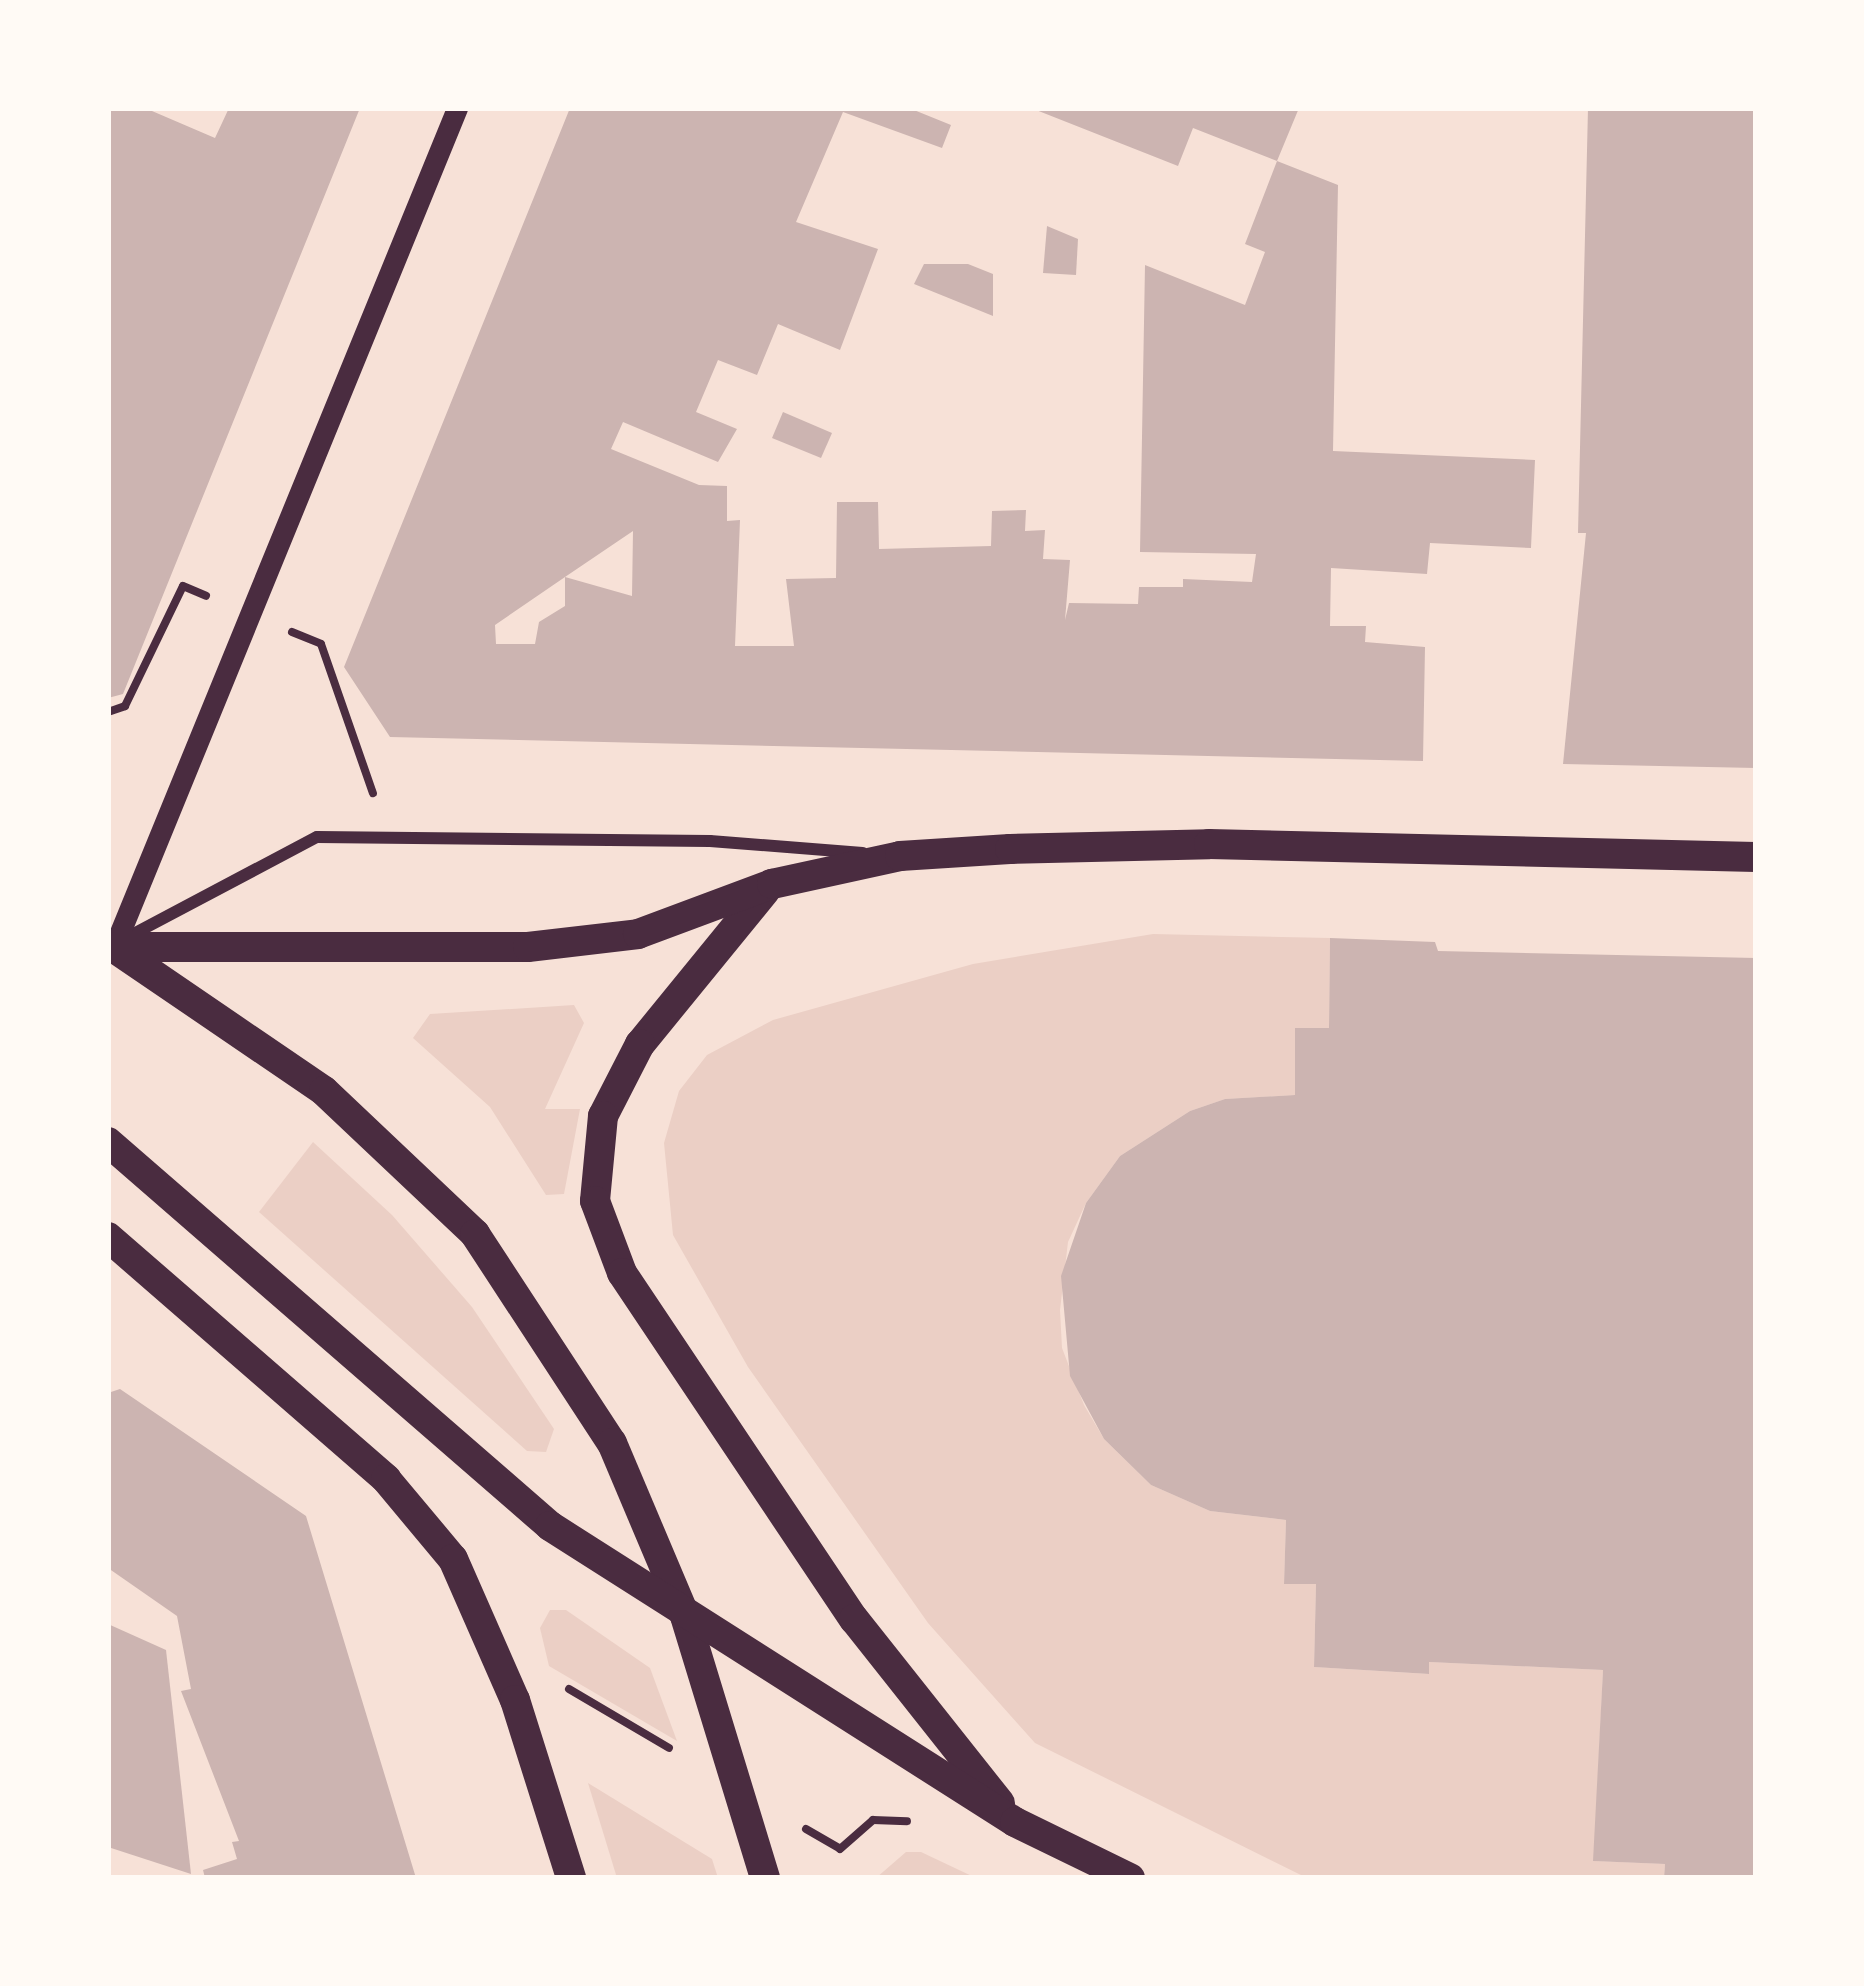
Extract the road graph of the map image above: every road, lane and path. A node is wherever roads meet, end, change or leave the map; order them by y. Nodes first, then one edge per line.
1 (457, 108) edge
2 (899, 856) junction
3 (1756, 857) edge
4 (772, 884) junction
5 (110, 951) edge
6 (108, 1142) edge
7 (108, 1237) edge
8 (685, 1616) junction
9 (1015, 1822) junction
10 (571, 1878) edge
11 (765, 1878) edge
12 (1130, 1878) edge

1 - 5 street
2 - 3 main road
2 - 4 main road
2 - 5 street
4 - 5 main road
4 - 9 main road
5 - 8 main road
6 - 8 main road
7 - 10 main road
8 - 9 main road
8 - 11 main road
9 - 12 main road

